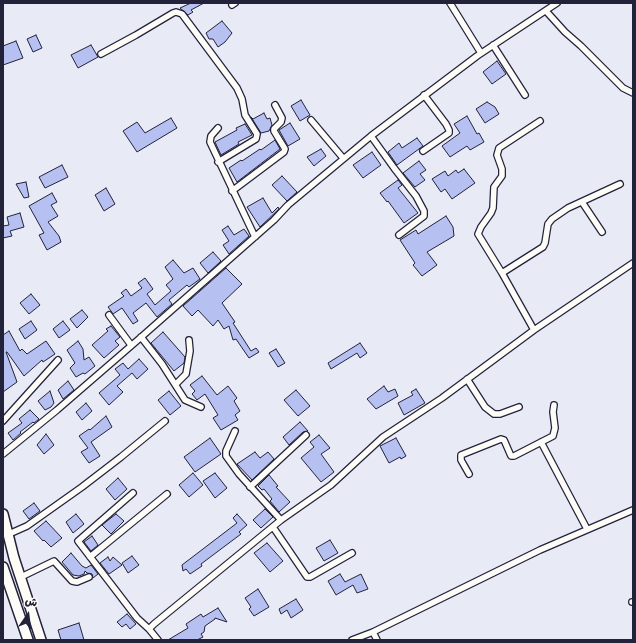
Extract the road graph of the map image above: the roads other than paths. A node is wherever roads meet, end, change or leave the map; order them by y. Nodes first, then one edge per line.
1 (450, 3) edge
2 (557, 3) edge
3 (546, 11) junction
4 (494, 45) junction
5 (481, 53) junction
6 (101, 54) dead end
7 (633, 93) edge
8 (424, 95) junction
9 (525, 95) dead end
10 (275, 105) dead end
11 (311, 120) dead end
12 (540, 121) dead end
13 (218, 128) dead end
14 (371, 136) junction
15 (422, 151) dead end
16 (343, 158) junction
17 (218, 162) junction
18 (620, 184) dead end
19 (232, 191) junction
20 (582, 202) junction
21 (602, 232) dead end
22 (399, 234) dead end
23 (254, 237) junction
24 (633, 263) edge
25 (502, 273) junction
26 (109, 314) dead end
27 (534, 330) junction
28 (141, 337) junction
29 (189, 340) dead end
30 (131, 345) junction
31 (58, 360) dead end
32 (467, 379) junction
33 (176, 384) junction
34 (554, 405) dead end
35 (201, 407) dead end
36 (519, 407) dead end
37 (3, 421) edge
38 (165, 421) dead end
39 (235, 430) dead end
40 (306, 435) dead end
41 (541, 442) junction
42 (3, 454) edge
43 (469, 474) dead end
44 (250, 487) junction
45 (133, 493) dead end
46 (167, 494) dead end
47 (633, 510) edge
48 (3, 514) edge
49 (281, 520) junction
50 (273, 527) junction
51 (587, 529) junction
52 (8, 534) junction
53 (352, 553) dead end
54 (90, 557) junction
55 (3, 567) edge
56 (21, 577) junction
57 (89, 577) dead end
58 (149, 629) junction
59 (373, 632) junction
60 (28, 640) edge
61 (41, 640) edge
62 (158, 640) edge
63 (352, 640) edge
64 (377, 640) edge

1 - 5 street
2 - 3 street
3 - 4 street
3 - 7 street
4 - 5 street
4 - 9 street
5 - 8 street
6 - 17 street
8 - 14 street
8 - 15 street
10 - 19 street
11 - 16 street
12 - 25 street
13 - 17 street
14 - 16 street
14 - 22 street
16 - 23 street
17 - 19 street
18 - 20 street
19 - 23 street
20 - 21 street
20 - 25 street
23 - 28 street
24 - 27 street
25 - 27 street
26 - 30 street
27 - 32 street
28 - 30 street
28 - 33 street
29 - 33 street
30 - 42 street
31 - 37 street
32 - 36 street
32 - 49 street
33 - 35 street
34 - 41 street
38 - 52 street
39 - 44 street
40 - 44 street
41 - 43 street
41 - 51 street
44 - 49 street
45 - 54 street
46 - 54 street
47 - 51 street
48 - 52 highway
49 - 50 street
50 - 53 street
50 - 58 street
51 - 59 street
52 - 56 highway
54 - 58 street
55 - 60 highway
56 - 57 street
56 - 61 highway
58 - 62 street
59 - 63 street
59 - 64 street

